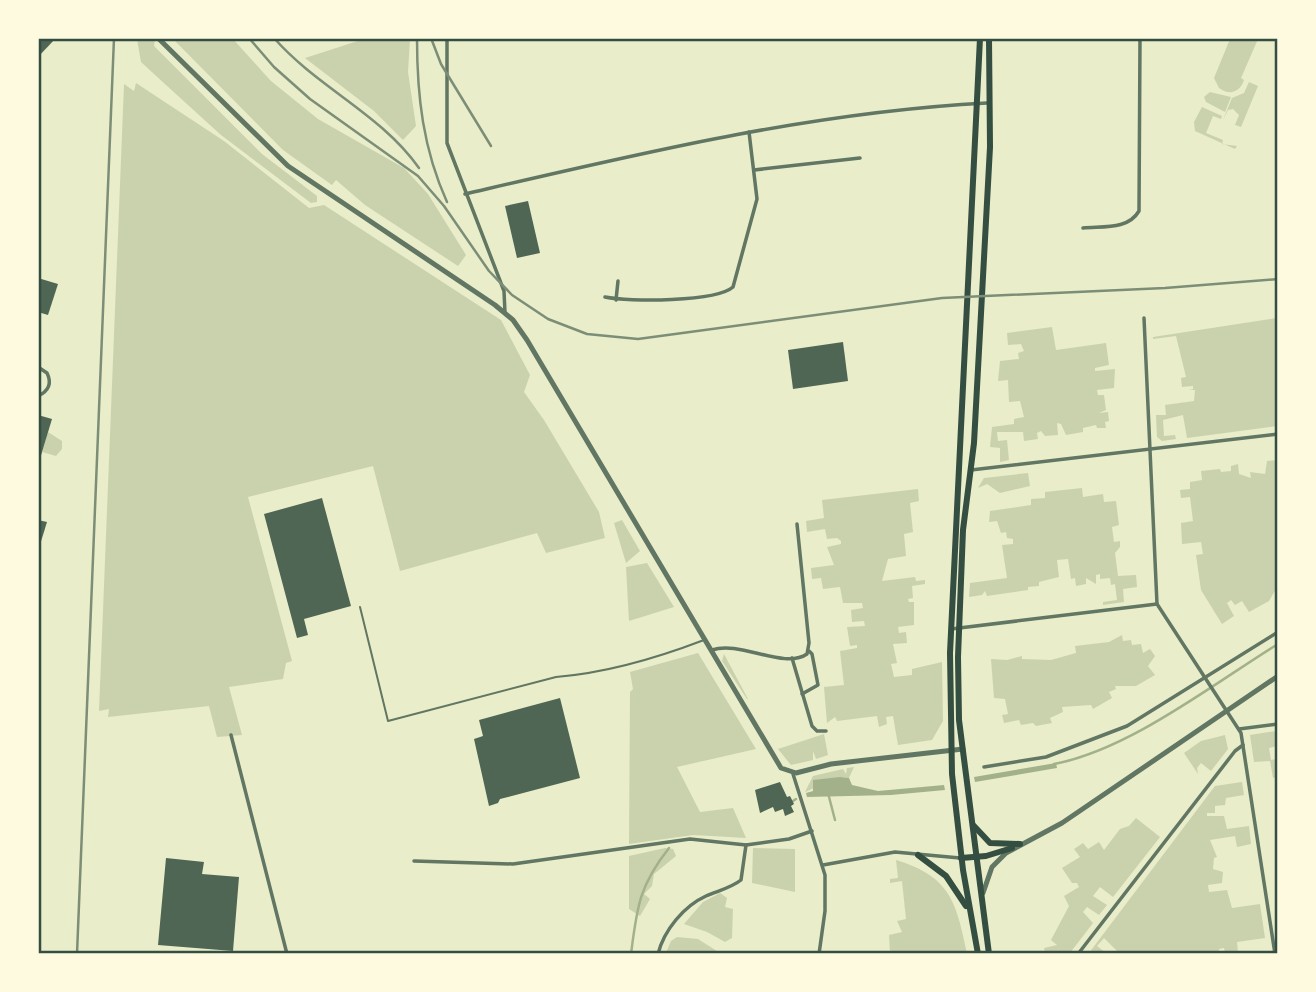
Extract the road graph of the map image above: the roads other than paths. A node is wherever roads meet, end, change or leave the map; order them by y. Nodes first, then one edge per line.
1 (158, 38) edge
2 (447, 38) edge
3 (980, 38) edge
4 (989, 38) edge
5 (1140, 38) edge
6 (987, 103) junction
7 (978, 104) junction
8 (749, 132) junction
9 (860, 158) dead end
10 (754, 170) junction
11 (465, 194) junction
12 (1083, 228) dead end
13 (618, 281) dead end
14 (605, 297) dead end
15 (616, 300) junction
16 (505, 314) junction
17 (1144, 318) dead end
18 (38, 367) edge
19 (38, 396) edge
20 (1278, 434) edge
21 (1150, 452) junction
22 (971, 470) junction
23 (797, 524) dead end
24 (1157, 604) junction
25 (360, 607) dead end
26 (955, 629) junction
27 (1278, 632) edge
28 (705, 640) junction
29 (711, 650) junction
30 (809, 651) junction
31 (792, 658) junction
32 (1278, 676) edge
33 (1206, 679) junction
34 (802, 694) junction
35 (1226, 711) junction
36 (1278, 724) edge
37 (1239, 729) junction
38 (826, 731) dead end
39 (231, 735) dead end
40 (1243, 746) junction
41 (962, 749) junction
42 (951, 750) junction
43 (984, 767) dead end
44 (793, 774) junction
45 (970, 812) junction
46 (813, 831) junction
47 (1020, 844) junction
48 (746, 845) junction
49 (918, 855) junction
50 (976, 857) junction
51 (961, 858) junction
52 (414, 861) dead end
53 (823, 864) junction
54 (982, 903) junction
55 (971, 918) junction
56 (287, 954) edge
57 (658, 954) edge
58 (819, 954) edge
59 (978, 954) edge
60 (989, 954) edge
61 (1078, 954) edge
62 (1275, 954) edge

1 - 16 street
2 - 11 street
3 - 7 main road
4 - 6 main road
5 - 12 street
6 - 7 street
6 - 22 main road
7 - 8 street
7 - 26 main road
8 - 10 street
8 - 11 street
9 - 10 street
10 - 15 street
11 - 16 street
13 - 15 street
14 - 15 street
16 - 28 street
17 - 21 street
18 - 19 street
20 - 21 street
21 - 22 street
21 - 24 street
22 - 26 main road
23 - 30 street
24 - 26 street
24 - 33 street
25 - 28 lane
26 - 41 main road
26 - 42 main road
27 - 33 street
28 - 29 street
29 - 31 street
29 - 44 street
30 - 31 street
30 - 34 street
31 - 34 street
32 - 35 street
33 - 35 street
33 - 43 street
34 - 38 street
35 - 37 street
35 - 47 street
36 - 37 street
37 - 40 street
39 - 56 street
40 - 61 street
40 - 62 street
41 - 42 street
41 - 45 main road
42 - 44 street
42 - 51 main road
44 - 46 street
45 - 47 main road
45 - 50 main road
46 - 48 street
46 - 53 street
47 - 50 main road
47 - 54 street
48 - 52 street
48 - 57 street
49 - 51 street
49 - 53 street
49 - 55 main road
50 - 51 main road
50 - 54 main road
51 - 55 main road
53 - 58 street
54 - 60 main road
55 - 59 main road

